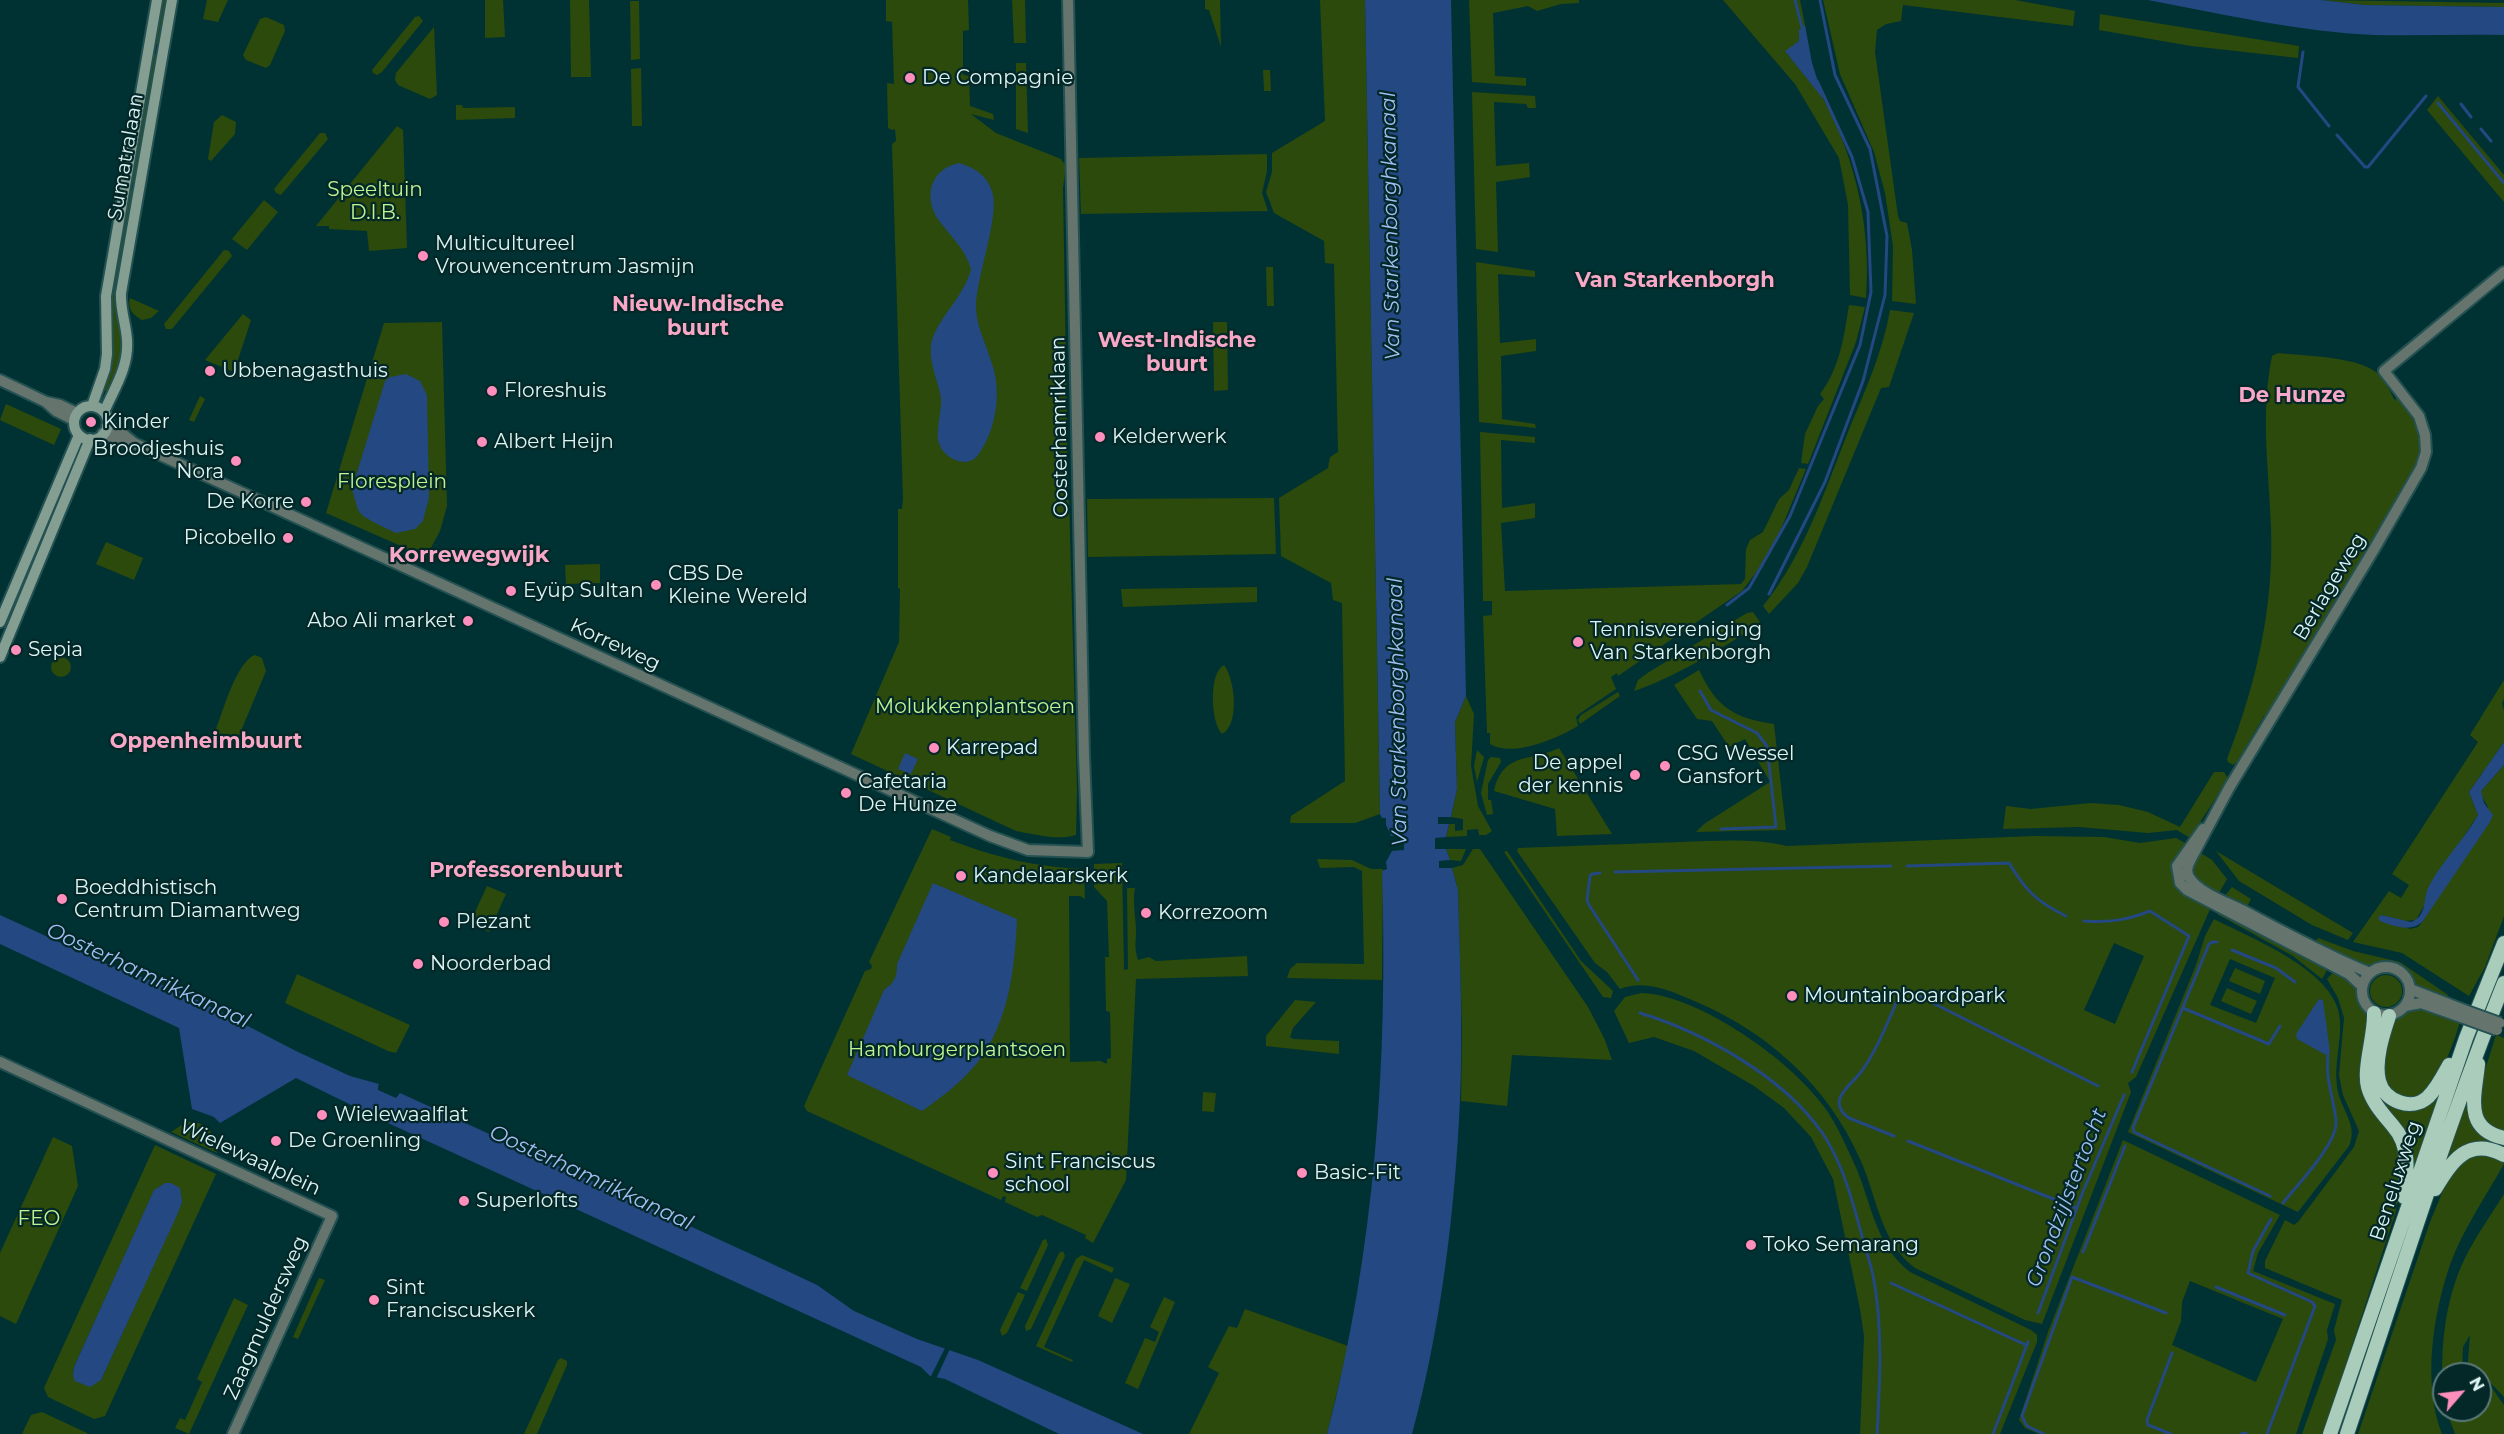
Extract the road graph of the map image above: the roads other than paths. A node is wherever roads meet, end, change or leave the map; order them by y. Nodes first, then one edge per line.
1 (157, 0) edge
2 (172, 0) edge
3 (1068, 0) edge
4 (2504, 272) edge
5 (0, 380) edge
6 (92, 406) junction
7 (104, 412) junction
8 (76, 416) junction
9 (105, 429) junction
10 (79, 435) junction
11 (90, 439) junction
12 (0, 622) edge
13 (0, 657) edge
14 (2210, 820) junction
15 (1088, 852) joint
16 (2504, 943) edge
17 (2370, 973) junction
18 (2504, 983) edge
19 (2362, 986) junction
20 (2410, 988) junction
21 (2405, 1006) junction
22 (2374, 1012) junction
23 (2462, 1014) junction
24 (2389, 1016) junction
25 (2501, 1028) edge
26 (2466, 1038) junction
27 (2481, 1041) junction
28 (0, 1062) edge
29 (2504, 1138) edge
30 (2504, 1155) edge
31 (2421, 1211) junction
32 (332, 1216) joint
33 (2401, 1223) junction
34 (232, 1434) edge
35 (2330, 1434) edge
36 (2347, 1434) edge

1 - 6 main road, Sumatralaan
2 - 7 main road, Sumatralaan
3 - 15 street, Oosterhamriklaan
4 - 14 street, Berlageweg
5 - 8 street
6 - 7 main road
6 - 8 main road
7 - 9 main road
8 - 10 main road
9 - 11 main road
9 - 15 street, Korreweg
10 - 11 main road
10 - 12 main road
11 - 13 main road
14 - 17 street, Berlageweg
14 - 19 street, Berlageweg
16 - 26 highway, Beneluxweg
17 - 19 street
17 - 20 street
18 - 27 highway, Beneluxweg
19 - 22 street
20 - 21 street
20 - 23 street
21 - 23 street
21 - 24 street
22 - 24 street
22 - 33 highway
23 - 25 street, bridge
24 - 26 highway
26 - 33 highway, Beneluxweg
27 - 29 highway
27 - 31 highway, Beneluxweg
28 - 32 street, Wielewaalplein
30 - 31 highway
31 - 36 highway, Beneluxweg
32 - 34 street, Zaagmuldersweg
33 - 35 highway, Beneluxweg

